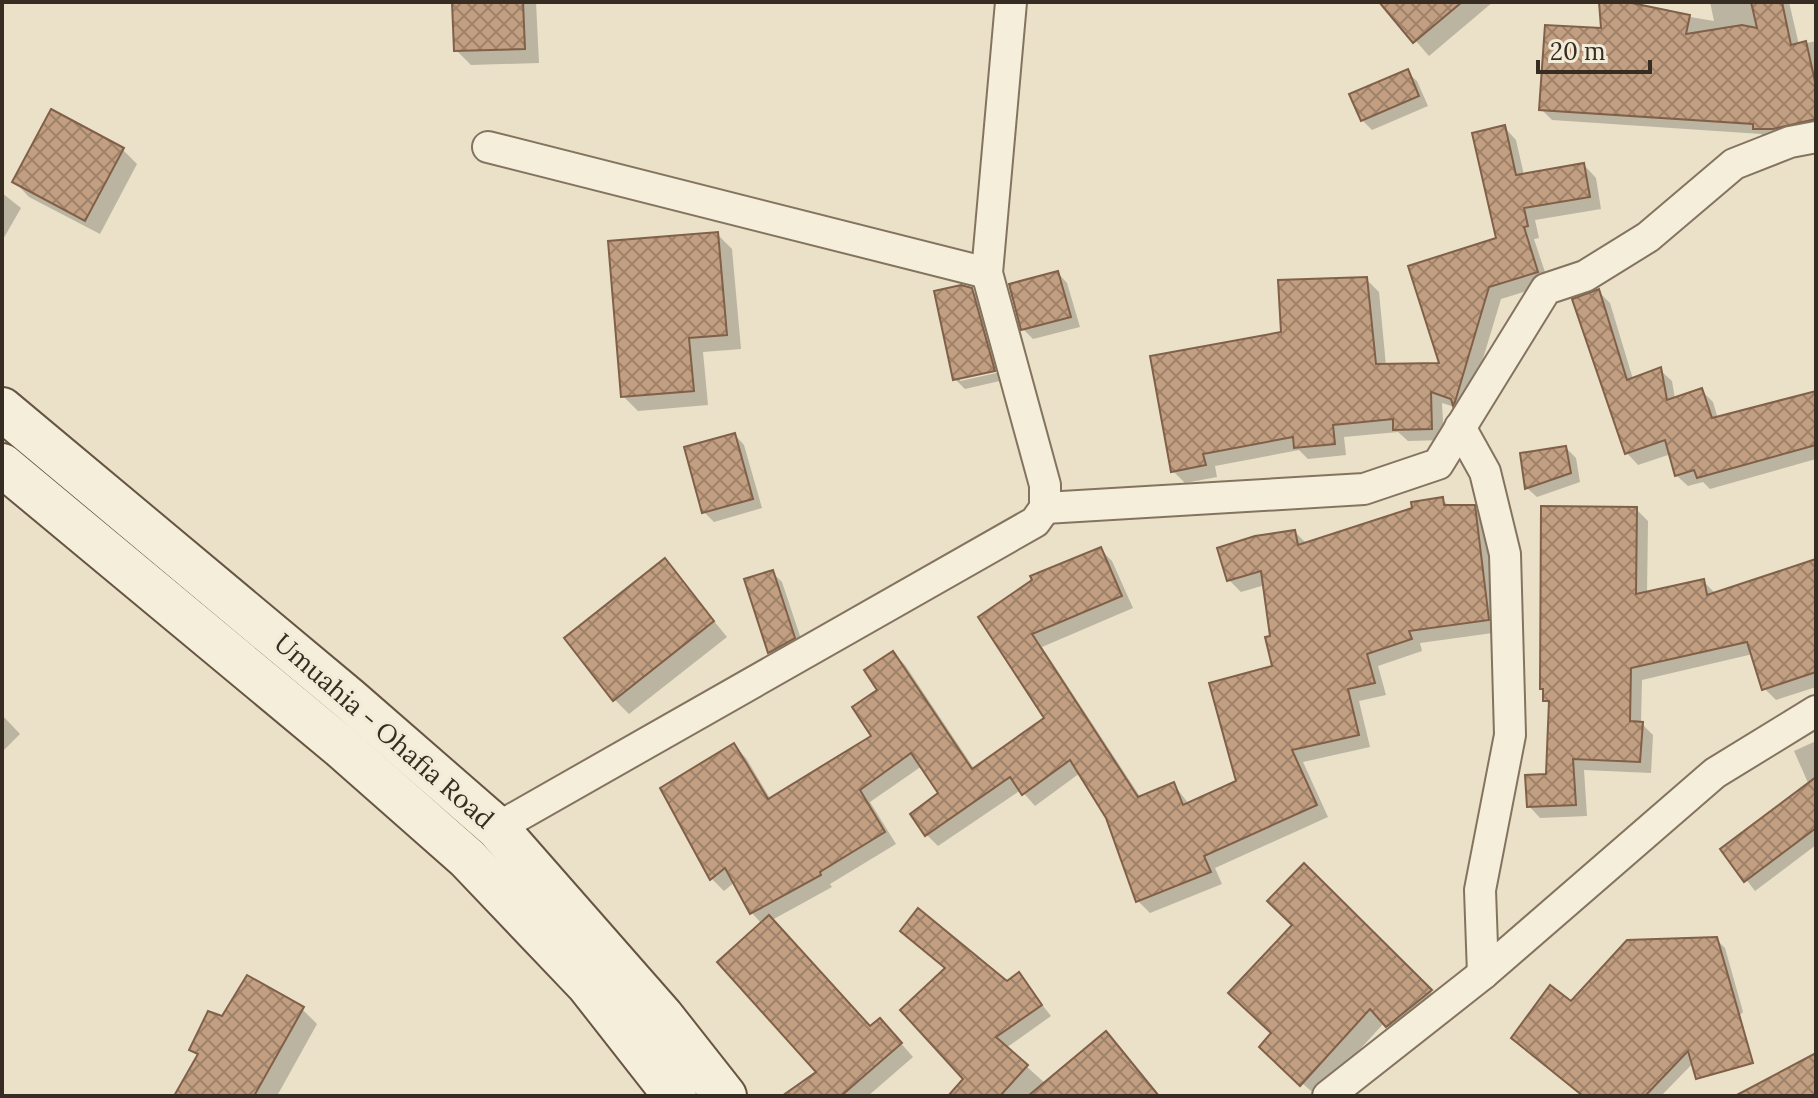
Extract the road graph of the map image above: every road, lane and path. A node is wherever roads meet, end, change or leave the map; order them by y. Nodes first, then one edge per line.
1 (1011, 2) edge
2 (1816, 137) edge
3 (488, 147) dead end
4 (987, 273) junction
5 (2, 409) edge
6 (1460, 427) junction
7 (2, 465) edge
8 (1045, 508) junction
9 (344, 694) junction
10 (1816, 711) edge
11 (319, 729) junction
12 (497, 828) junction
13 (1483, 974) junction
14 (675, 1096) edge
15 (725, 1096) edge
16 (1328, 1096) edge

1 - 4 street
2 - 6 street
3 - 4 street
4 - 8 street
5 - 9 main road, Umuahia - Ohafia Road
6 - 8 street
6 - 13 street
7 - 11 main road, Umuahia - Ohafia Road
8 - 12 street
9 - 11 main road
9 - 12 main road, Umuahia - Ohafia Road
10 - 13 street
11 - 14 main road, Umuahia - Ohafia Road
12 - 15 main road, Umuahia - Ohafia Road
13 - 16 street

